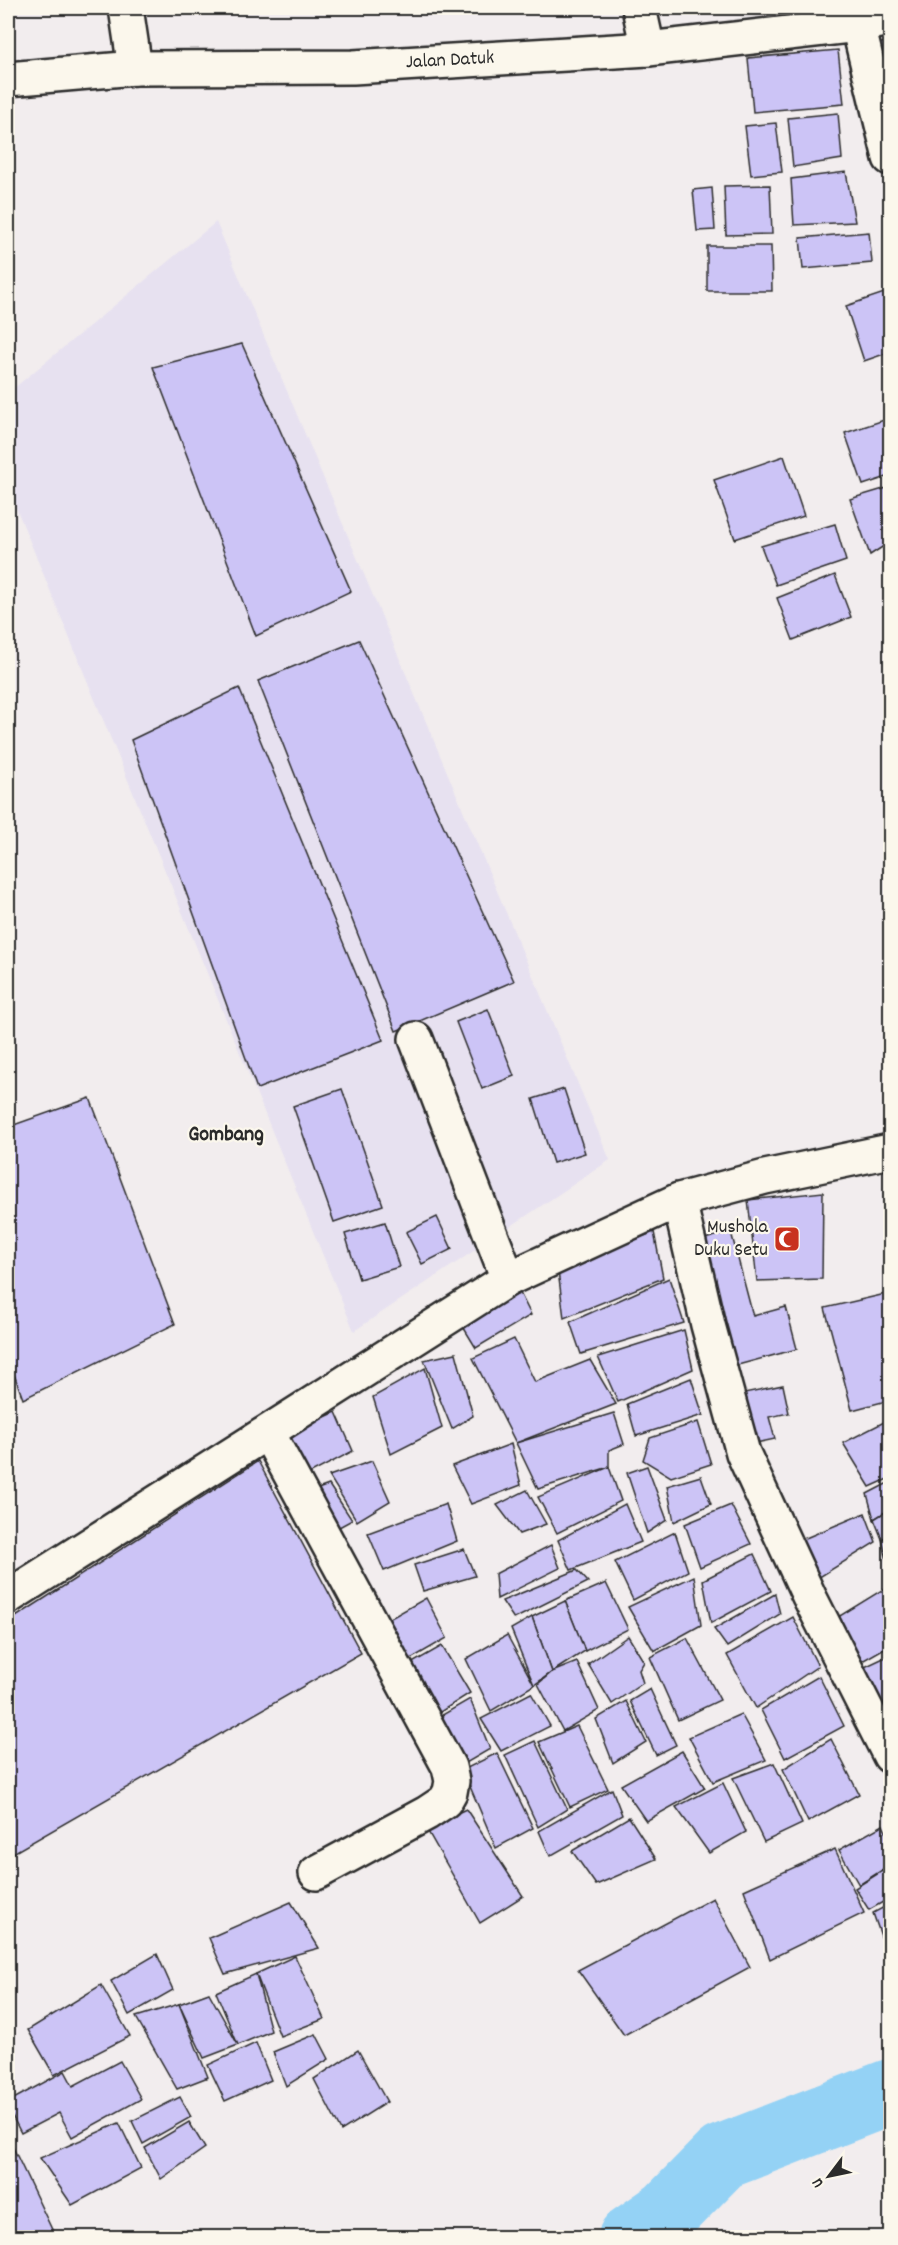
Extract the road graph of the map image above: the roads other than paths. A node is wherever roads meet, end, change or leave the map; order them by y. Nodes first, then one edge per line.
1 (639, 8) edge
2 (127, 12) edge
3 (891, 19) edge
4 (858, 25) junction
5 (648, 49) junction
6 (135, 68) junction
7 (8, 79) edge
8 (891, 158) edge
9 (416, 1039) dead end
10 (891, 1151) edge
11 (679, 1200) junction
12 (508, 1279) junction
13 (268, 1433) junction
14 (8, 1597) edge
15 (891, 1756) edge
16 (316, 1873) dead end

1 - 5 street
2 - 6 street
3 - 4 street, Jalan Datuk
4 - 5 street, Jalan Datuk
4 - 8 street
5 - 6 street, Jalan Datuk
6 - 7 street, Jalan Datuk
9 - 12 street
10 - 11 street
11 - 12 street
11 - 15 street
12 - 13 street
13 - 14 street
13 - 16 street

